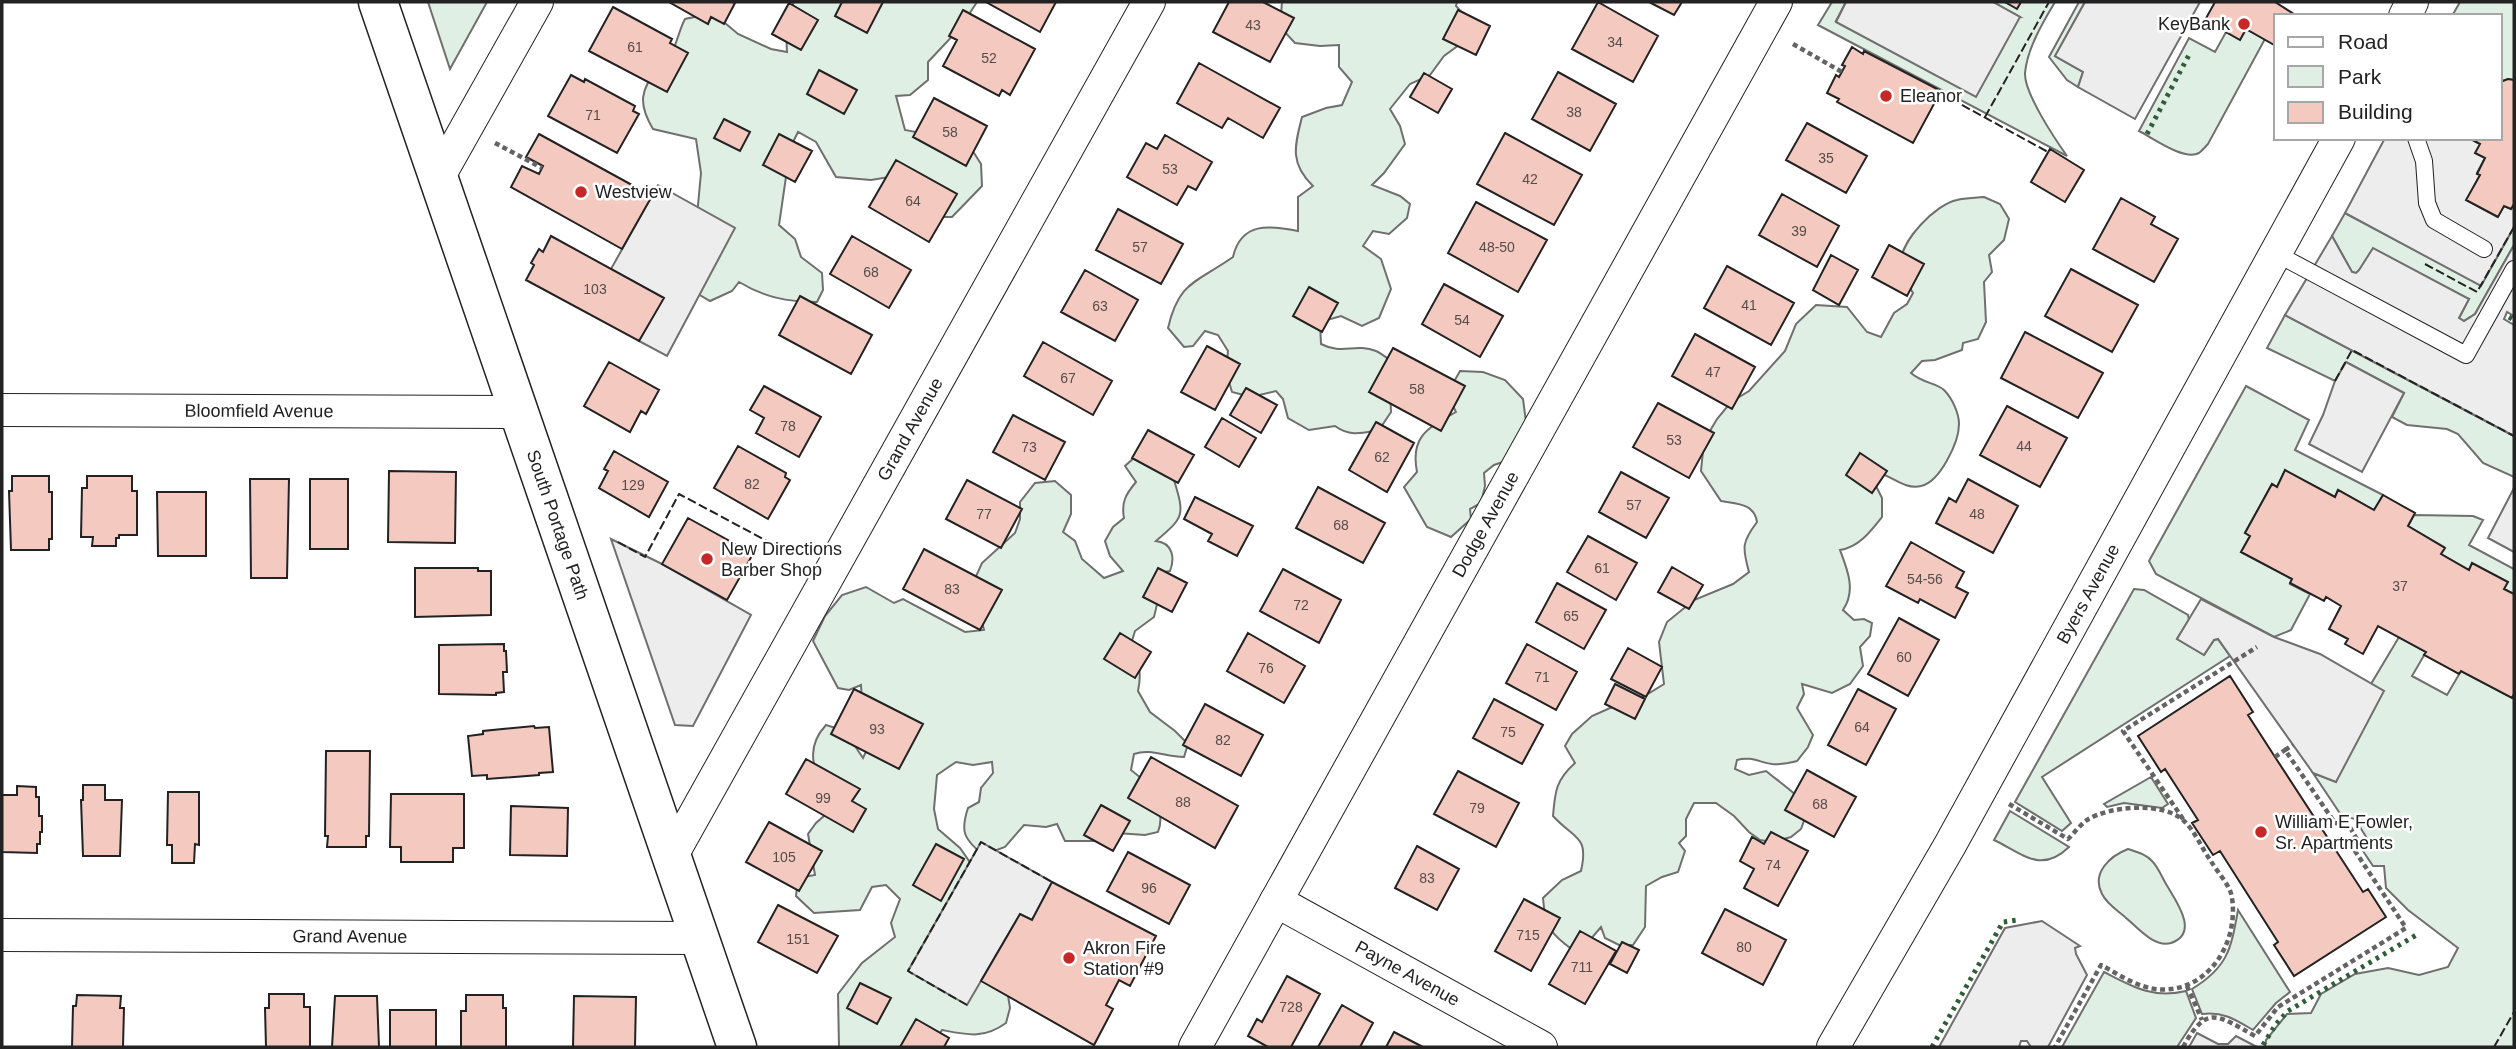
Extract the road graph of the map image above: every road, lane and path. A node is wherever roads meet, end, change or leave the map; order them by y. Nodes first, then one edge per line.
1 (378, 2) edge
2 (537, 2) edge
3 (1149, 2) edge
4 (1776, 2) edge
5 (1793, 44) dead end
6 (1842, 72) dead end
7 (2338, 140) edge
8 (2417, 140) edge
9 (495, 143) dead end
10 (542, 169) dead end
11 (438, 178) junction
12 (2484, 249) dead end
13 (2275, 253) junction
14 (2514, 269) edge
15 (2, 410) edge
16 (518, 412) junction
17 (2257, 647) dead end
18 (2293, 745) dead end
19 (2285, 750) junction
20 (2275, 757) dead end
21 (2009, 803) dead end
22 (2183, 820) junction
23 (671, 857) junction
24 (1276, 901) junction
25 (2, 935) edge
26 (699, 938) junction
27 (2187, 986) junction
28 (2202, 1020) junction
29 (737, 1047) edge
30 (1195, 1047) edge
31 (1541, 1047) edge
32 (1833, 1047) edge
33 (2055, 1047) edge
34 (2183, 1047) edge

1 - 11 main road, South Portage Path
2 - 11 street
3 - 23 street, Grand Avenue
4 - 24 street, Dodge Avenue
5 - 6 path
7 - 13 street, Byers Avenue
8 - 12 lane
9 - 10 path
11 - 16 main road, South Portage Path
13 - 14 lane
13 - 32 street, Byers Avenue
15 - 16 street, Bloomfield Avenue
16 - 23 main road, South Portage Path
17 - 22 path
18 - 19 path
19 - 20 path
19 - 28 path
21 - 22 path
22 - 27 path
23 - 26 main road, South Portage Path
24 - 30 street, Dodge Avenue
24 - 31 street, Payne Avenue
25 - 26 street, Grand Avenue
26 - 29 main road, South Portage Path
27 - 28 path
27 - 33 path
28 - 34 path

